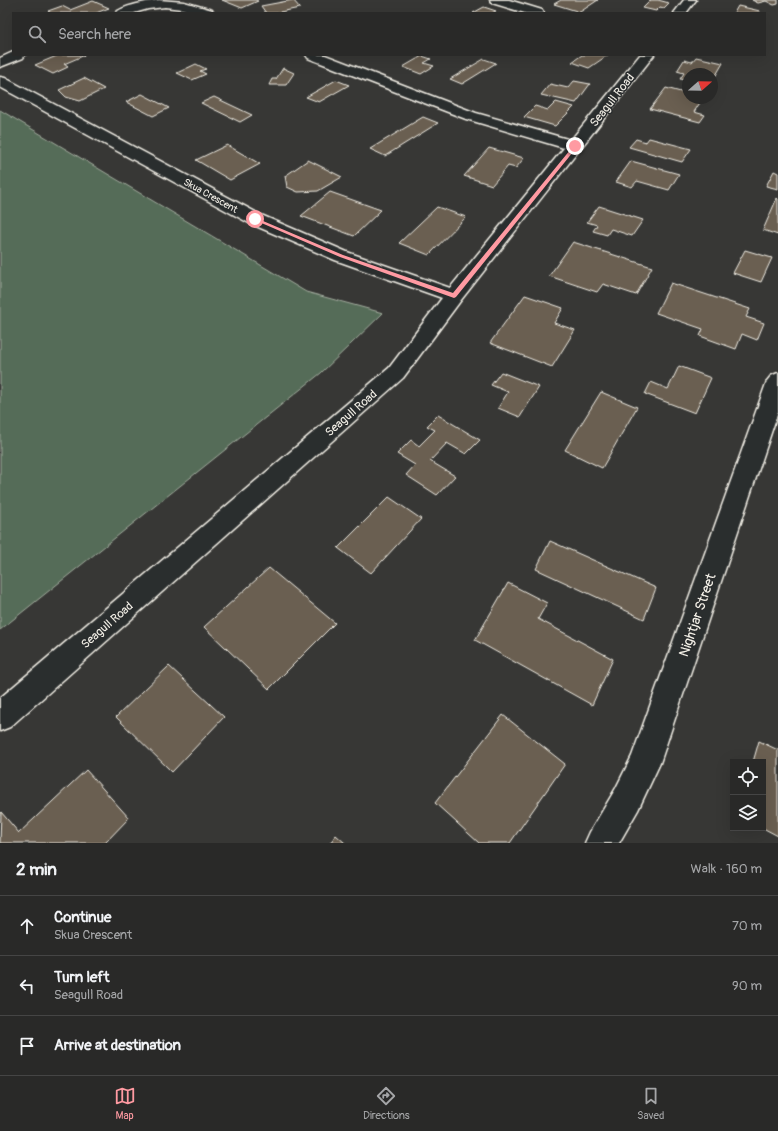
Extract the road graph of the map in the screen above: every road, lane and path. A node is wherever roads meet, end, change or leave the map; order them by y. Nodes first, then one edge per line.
1 (496, 0) edge
2 (690, 0) edge
3 (124, 12) edge
4 (205, 12) edge
5 (535, 12) edge
6 (681, 12) edge
7 (16, 56) edge
8 (317, 56) edge
9 (646, 56) edge
10 (0, 63) edge
11 (0, 81) edge
12 (575, 146) junction
13 (454, 296) junction
14 (778, 380) edge
15 (0, 717) edge
16 (601, 843) edge

1 - 5 street
2 - 6 street
3 - 4 street
7 - 10 street
8 - 12 street
9 - 12 street, Seagull Road
11 - 13 street, Skua Crescent
12 - 13 street, Seagull Road
13 - 15 street, Seagull Road
14 - 16 street, Nightjar Street

